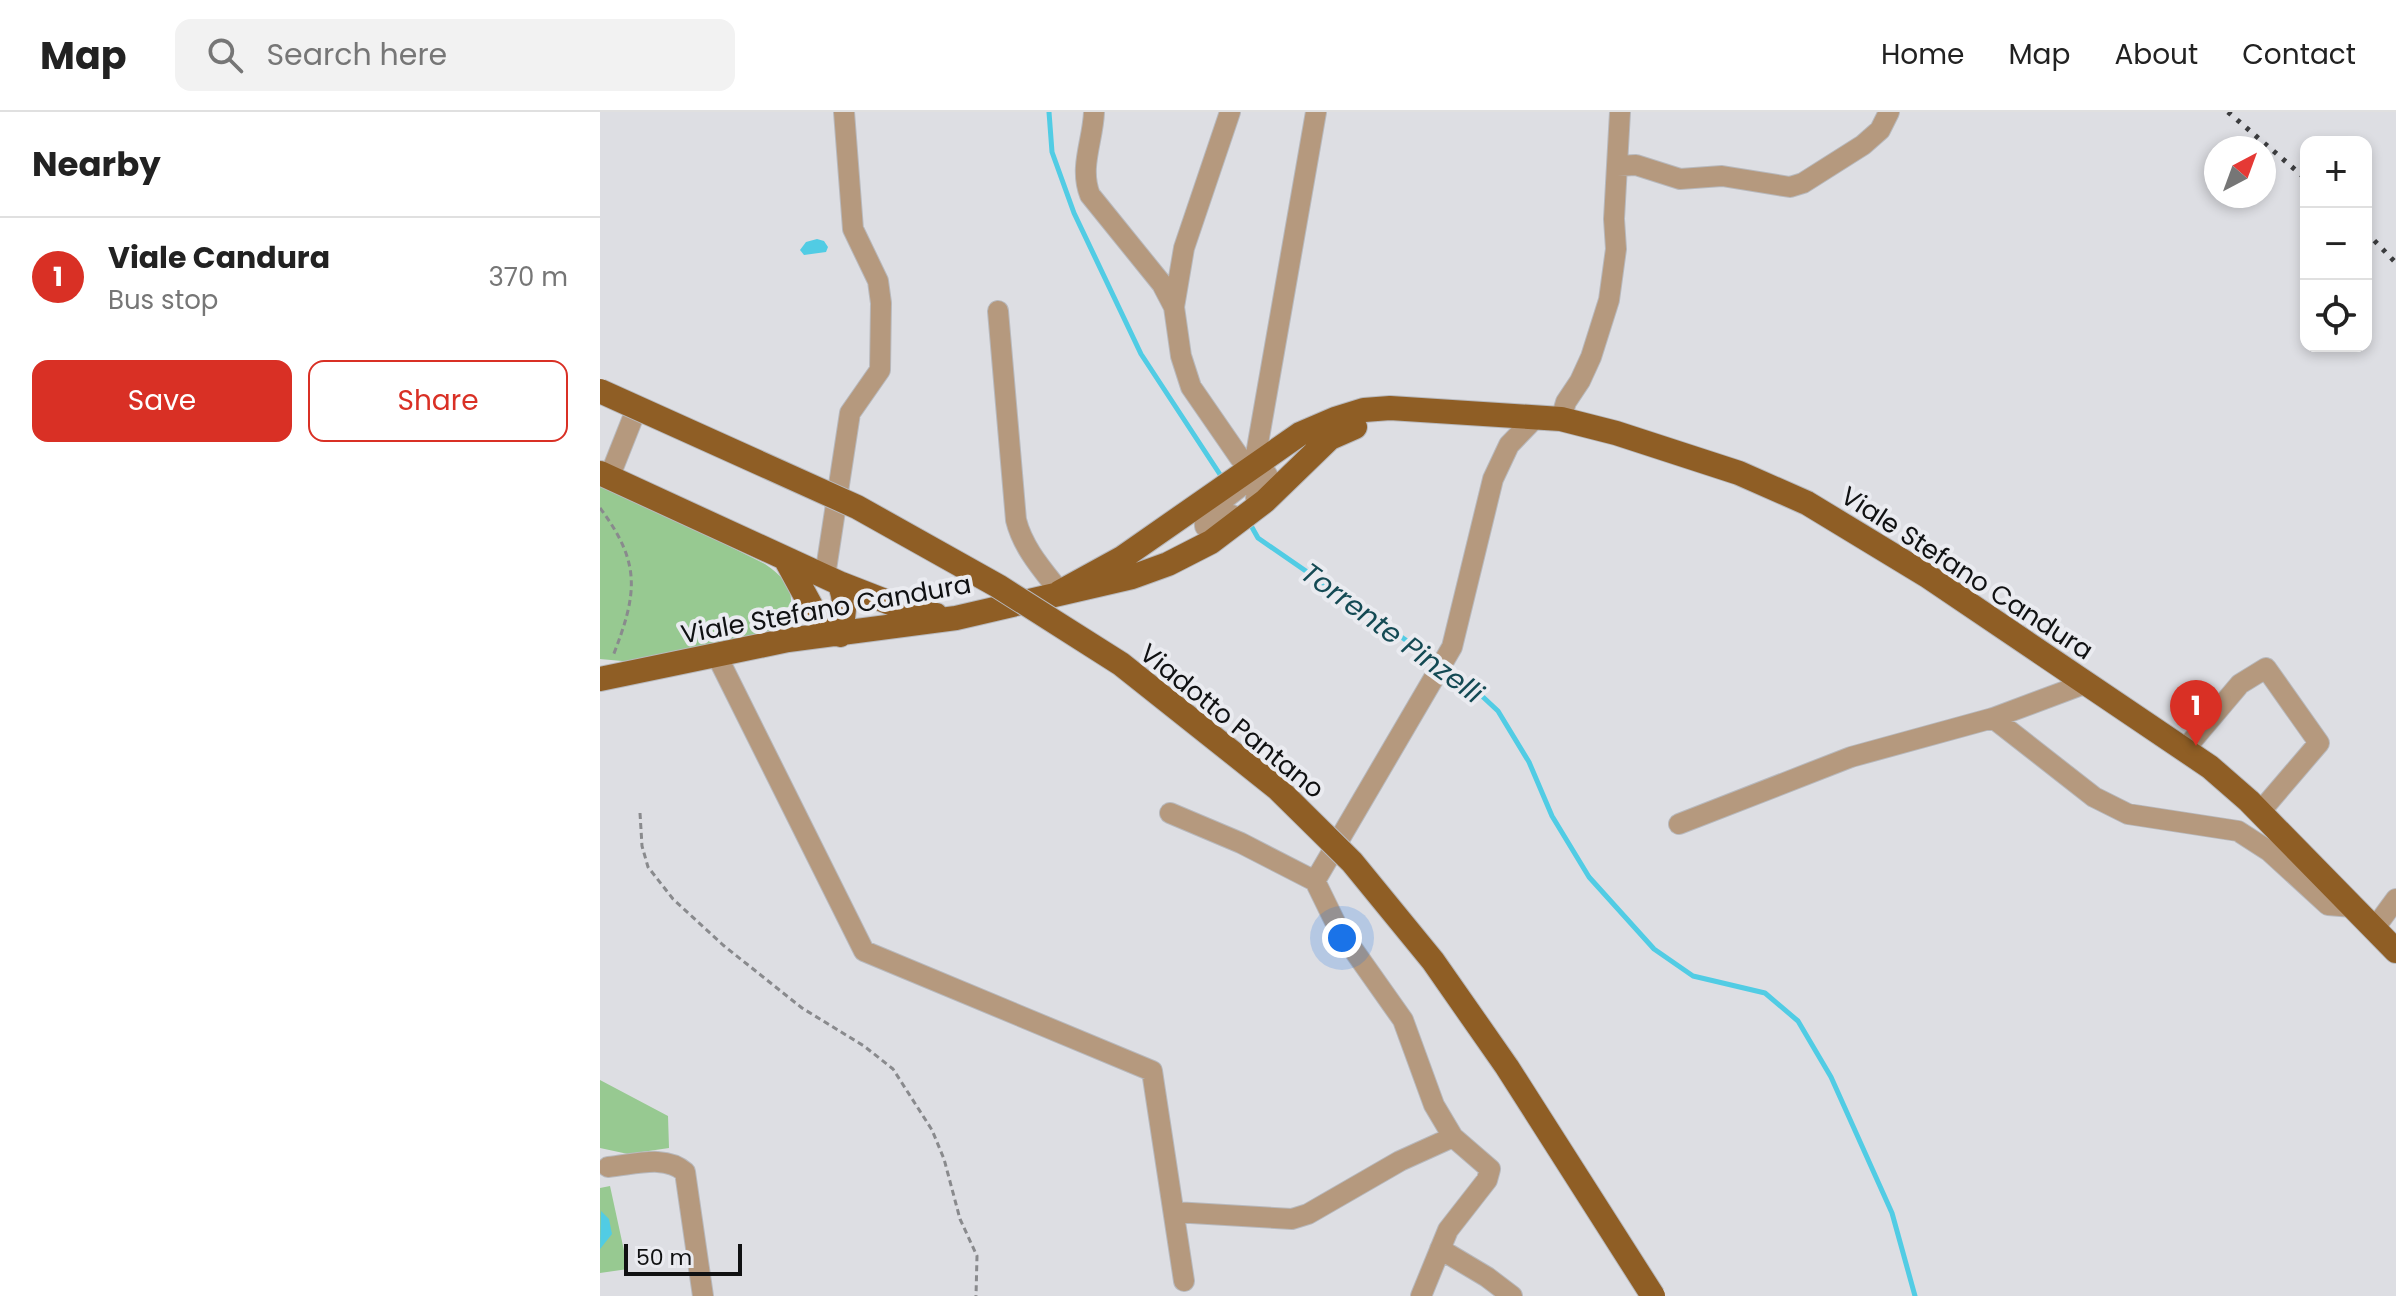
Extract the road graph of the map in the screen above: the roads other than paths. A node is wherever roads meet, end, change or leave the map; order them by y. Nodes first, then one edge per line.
1 (844, 112) edge
2 (1094, 112) edge
3 (1230, 112) edge
4 (1316, 112) edge
5 (1620, 112) edge
6 (1889, 112) edge
7 (1617, 166) junction
8 (1174, 307) junction
9 (998, 311) dead end
10 (600, 391) edge
11 (1423, 410) junction
12 (1549, 417) junction
13 (632, 420) dead end
14 (605, 475) edge
15 (1236, 499) junction
16 (786, 560) junction
17 (832, 579) junction
18 (1060, 592) junction
19 (806, 597) junction
20 (956, 618) junction
21 (840, 635) junction
22 (788, 640) junction
23 (716, 654) junction
24 (602, 679) edge
25 (2087, 683) junction
26 (1993, 718) junction
27 (2185, 749) junction
28 (2260, 812) junction
29 (1170, 813) dead end
30 (1679, 824) dead end
31 (1315, 881) junction
32 (2396, 899) edge
33 (2353, 907) junction
34 (2374, 929) junction
35 (2396, 951) edge
36 (1453, 1137) junction
37 (608, 1167) dead end
38 (1174, 1212) junction
39 (1440, 1249) junction
40 (1184, 1281) dead end
41 (703, 1296) edge
42 (1421, 1296) edge
43 (1512, 1296) edge
44 (1653, 1296) edge

1 - 17 street
2 - 8 street
3 - 8 street
4 - 15 street
5 - 7 street
6 - 7 street
7 - 12 street
8 - 15 street
9 - 18 street
10 - 44 main road, Viadotto Pantano, bridge
11 - 12 main road, Viale Stefano Candura
11 - 15 main road, Viale Stefano Candura
11 - 15 main road, Viale Stefano Candura
12 - 25 main road, Viale Stefano Candura
12 - 31 street
13 - 14 street
14 - 16 main road
15 - 18 main road, Viale Stefano Candura
15 - 18 main road, Viale Stefano Candura
16 - 17 main road
16 - 19 main road
17 - 20 main road
17 - 21 main road
18 - 20 main road, Viale Stefano Candura
19 - 21 main road
19 - 22 main road
20 - 21 main road, Viale Stefano Candura
21 - 22 main road, Viale Stefano Candura
22 - 23 main road, Viale Stefano Candura
23 - 24 main road, Viale Stefano Candura
23 - 38 street
25 - 26 street
25 - 27 main road, Viale Stefano Candura
26 - 30 street
26 - 33 street
27 - 28 main road, Viale Stefano Candura
27 - 28 street
28 - 33 main road, Viale Stefano Candura
29 - 31 street
31 - 36 street
32 - 34 street
33 - 34 main road, Viale Stefano Candura
34 - 35 main road, Viale Stefano Candura
36 - 38 street
36 - 39 street
37 - 41 street
38 - 40 street
39 - 42 street
39 - 43 street

